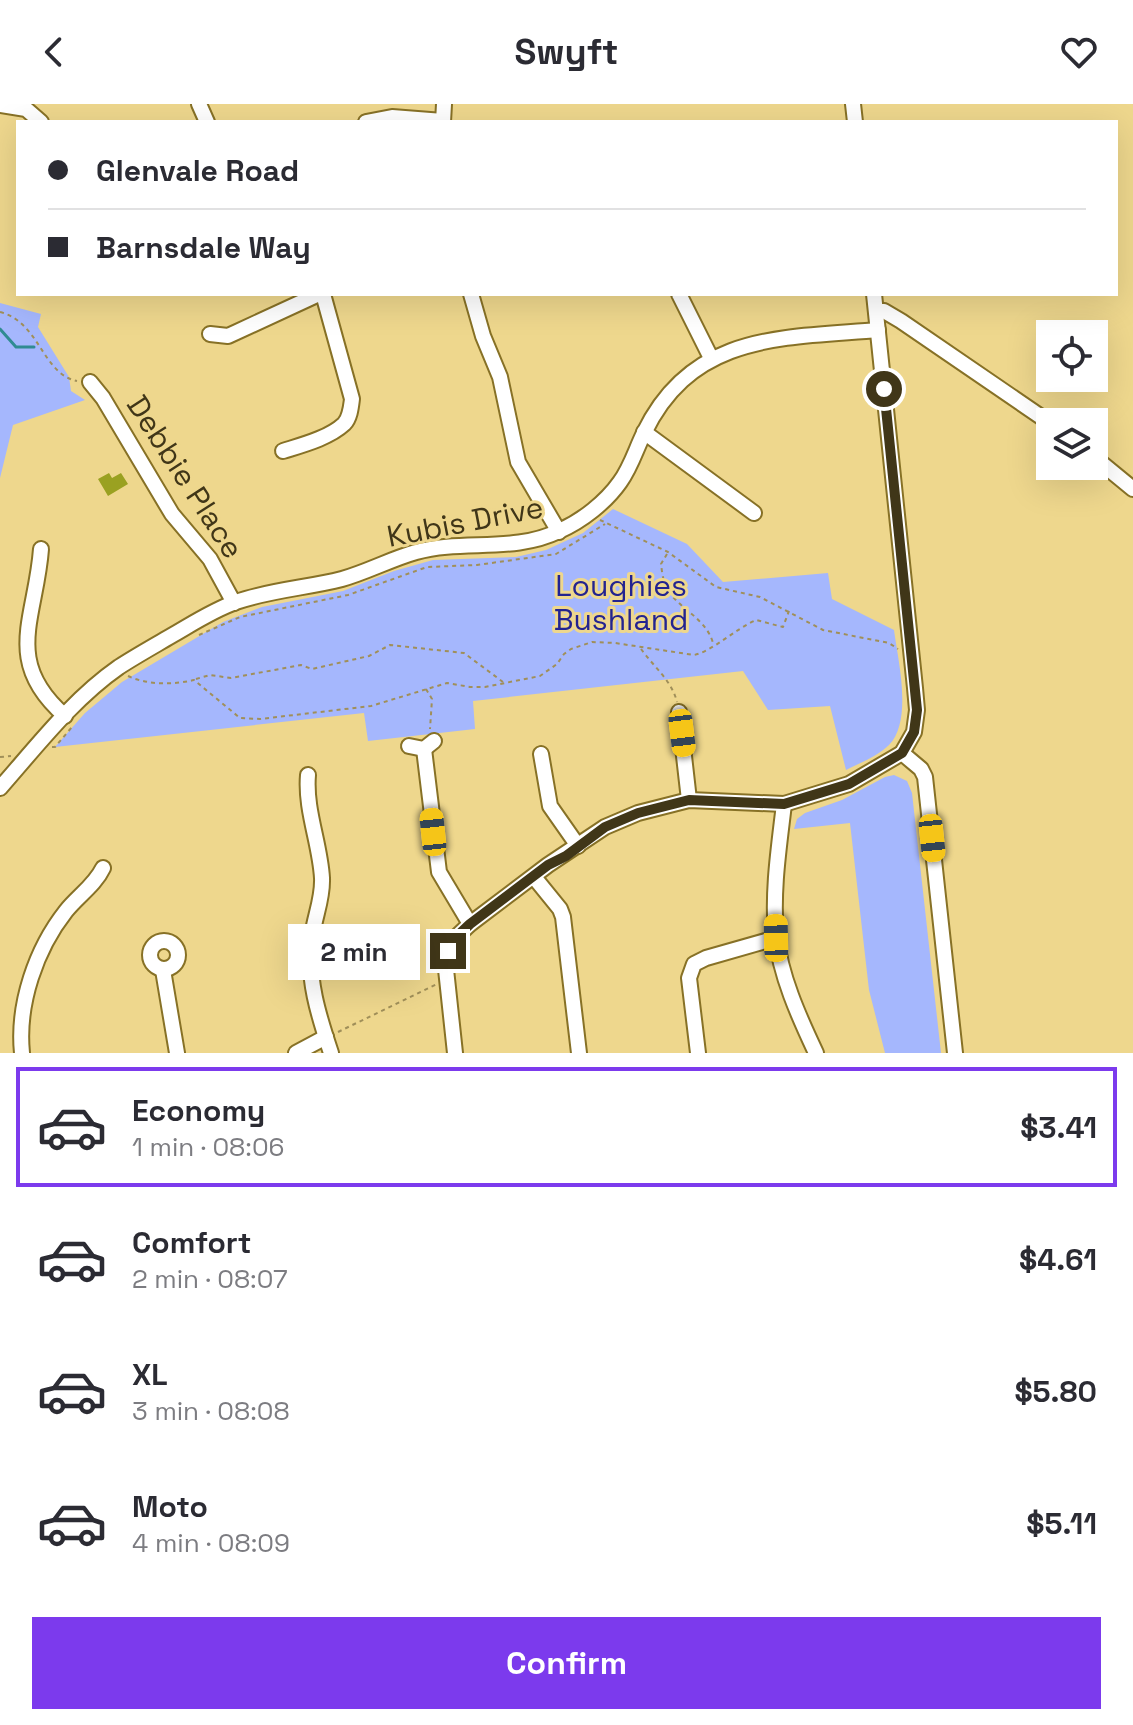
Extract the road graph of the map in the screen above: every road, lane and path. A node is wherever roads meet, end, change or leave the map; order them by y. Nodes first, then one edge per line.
1 (0, 105) edge
2 (39, 120) edge
3 (376, 120) edge
4 (423, 120) edge
5 (317, 296) edge
6 (322, 296) edge
7 (472, 296) edge
8 (680, 296) edge
9 (874, 296) edge
10 (876, 311) junction
11 (0, 312) edge
12 (878, 330) junction
13 (210, 334) dead end
14 (711, 358) junction
15 (90, 382) joint
16 (1036, 413) edge
17 (644, 432) junction
18 (283, 451) dead end
19 (1108, 468) edge
20 (1133, 489) edge
21 (754, 513) dead end
22 (559, 532) junction
23 (41, 549) dead end
24 (668, 552) junction
25 (234, 603) junction
26 (789, 611) junction
27 (198, 635) dead end
28 (713, 644) junction
29 (640, 648) junction
30 (912, 658) junction
31 (139, 669) dead end
32 (194, 680) junction
33 (504, 683) junction
34 (426, 688) junction
35 (679, 710) joint
36 (69, 720) junction
37 (429, 745) junction
38 (409, 746) dead end
39 (35, 749) junction
40 (541, 751) dead end
41 (902, 753) junction
42 (308, 775) dead end
43 (0, 788) edge
44 (689, 800) junction
45 (784, 804) junction
46 (578, 846) junction
47 (103, 868) dead end
48 (534, 877) junction
49 (470, 924) junction
50 (776, 938) junction
51 (163, 970) dead end
52 (447, 979) junction
53 (326, 1037) junction
54 (22, 1053) edge
55 (177, 1053) edge
56 (296, 1053) edge
57 (331, 1053) edge
58 (455, 1053) edge
59 (579, 1053) edge
60 (698, 1053) edge
61 (816, 1053) edge
62 (955, 1053) edge

1 - 2 street
3 - 4 street
5 - 13 street
6 - 18 street
7 - 22 street
8 - 14 street
9 - 10 street
10 - 12 street
10 - 16 street
11 - 15 path
12 - 14 street, Kubis Drive
12 - 30 street
14 - 17 street, Kubis Drive
15 - 25 street, Debbie Place
17 - 21 street
17 - 22 street, Kubis Drive
19 - 20 street
22 - 25 street, Kubis Drive
23 - 36 street
24 - 26 path
24 - 27 path
24 - 28 path
25 - 36 street, Kubis Drive
26 - 28 path
26 - 30 path
28 - 29 path
29 - 33 path
29 - 35 path
30 - 41 street
31 - 32 path
32 - 33 path
32 - 34 path
33 - 34 path
34 - 37 path
35 - 44 street
36 - 39 street, Kubis Drive
36 - 39 path
37 - 38 street
37 - 49 street
39 - 43 street, Kubis Drive
40 - 46 street
41 - 45 street
41 - 62 street
42 - 53 street
44 - 45 street
44 - 46 street
45 - 50 street
46 - 48 street
47 - 54 street
48 - 49 street
48 - 59 street
49 - 52 street
50 - 60 street
50 - 61 street
51 - 55 street
52 - 53 path
52 - 58 street
53 - 56 street
53 - 57 street

